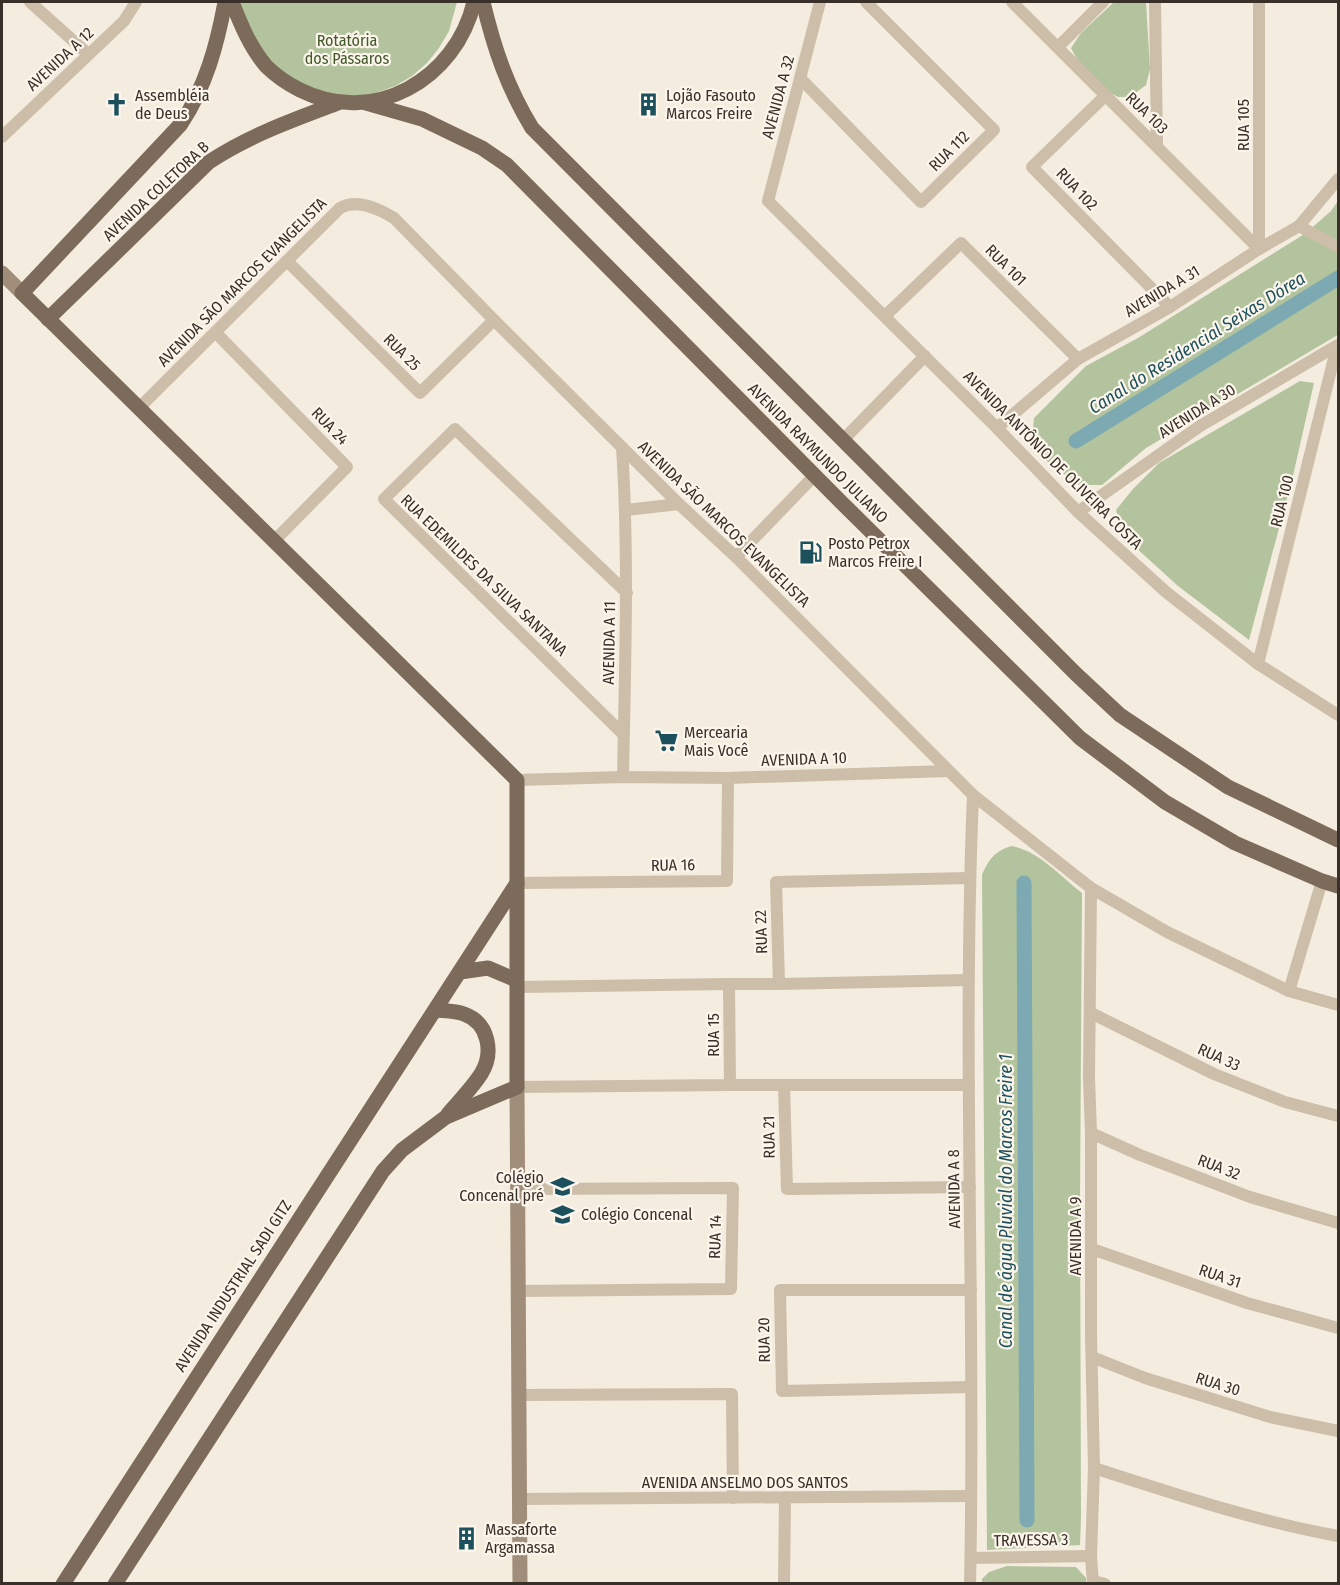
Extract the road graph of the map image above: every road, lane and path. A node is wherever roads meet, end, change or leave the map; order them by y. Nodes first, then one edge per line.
1 (30, 2) edge
2 (136, 2) edge
3 (225, 2) edge
4 (232, 2) edge
5 (474, 2) edge
6 (483, 2) edge
7 (806, 2) edge
8 (866, 2) edge
9 (1012, 2) edge
10 (1103, 2) edge
11 (1155, 2) edge
12 (1259, 2) edge
13 (819, 7) edge
14 (1058, 47) junction
15 (88, 54) junction
16 (801, 79) junction
17 (1106, 96) junction
18 (338, 103) junction
19 (366, 103) junction
20 (4, 130) edge
21 (1157, 145) junction
22 (1338, 178) edge
23 (768, 201) joint
24 (1299, 226) junction
25 (1338, 247) edge
26 (1259, 249) junction
27 (287, 261) junction
28 (2, 273) edge
29 (22, 293) junction
30 (1170, 307) junction
31 (885, 316) junction
32 (48, 319) junction
33 (494, 320) junction
34 (216, 333) junction
35 (1338, 346) edge
36 (925, 357) junction
37 (1078, 359) junction
38 (139, 408) junction
39 (997, 428) junction
40 (844, 439) junction
41 (622, 447) junction
42 (815, 475) junction
43 (679, 504) junction
44 (626, 510) junction
45 (1078, 512) junction
46 (274, 542) junction
47 (736, 557) junction
48 (627, 593) junction
49 (1258, 664) junction
50 (1338, 715) edge
51 (624, 735) junction
52 (948, 771) junction
53 (623, 777) junction
54 (728, 778) junction
55 (517, 780) junction
56 (973, 795) junction
57 (1338, 840) edge
58 (970, 878) junction
59 (1322, 881) junction
60 (517, 883) junction
61 (1338, 886) edge
62 (1091, 888) junction
63 (460, 972) junction
64 (968, 980) junction
65 (517, 984) junction
66 (729, 984) junction
67 (779, 984) junction
68 (1289, 991) junction
69 (1338, 1005) edge
70 (436, 1010) junction
71 (1091, 1013) junction
72 (730, 1084) junction
73 (784, 1084) junction
74 (969, 1085) junction
75 (517, 1087) junction
76 (1338, 1116) edge
77 (446, 1117) junction
78 (1091, 1133) junction
79 (970, 1187) junction
80 (518, 1189) junction
81 (1338, 1223) edge
82 (1092, 1249) junction
83 (519, 1290) junction
84 (971, 1290) junction
85 (1338, 1328) edge
86 (1092, 1357) junction
87 (971, 1387) junction
88 (519, 1395) junction
89 (1338, 1431) edge
90 (1094, 1468) junction
91 (970, 1496) junction
92 (733, 1498) junction
93 (784, 1498) junction
94 (519, 1499) junction
95 (1338, 1536) edge
96 (1091, 1556) junction
97 (971, 1558) junction
98 (1097, 1583) edge
99 (63, 1584) edge
100 (115, 1584) edge
101 (520, 1584) edge
102 (784, 1584) edge
103 (970, 1584) edge

1 - 15 street
2 - 15 street, AVENIDA A 12
3 - 29 main road, AVENIDA COLETORA B
4 - 18 main road
5 - 19 main road
6 - 40 main road, AVENIDA RAYMUNDO JULIANO
7 - 13 street
8 - 16 street, RUA 112
9 - 14 street, RUA 103
10 - 14 street
11 - 21 street
12 - 26 street, RUA 105
13 - 16 street, AVENIDA A 32
14 - 17 street, RUA 103
15 - 20 street, AVENIDA A 12
16 - 23 street, AVENIDA A 32
17 - 21 street, RUA 103
17 - 30 street, RUA 102
18 - 19 main road
18 - 32 main road, AVENIDA COLETORA B
19 - 42 main road, AVENIDA RAYMUNDO JULIANO
21 - 26 street, RUA 103
22 - 24 street, AVENIDA A 31
23 - 31 street, AVENIDA ANTÔNIO DE OLIVEIRA COSTA
24 - 25 street
24 - 26 street, AVENIDA A 31
26 - 30 street, AVENIDA A 31
27 - 33 street, AVENIDA SÃO MARCOS EVANGELISTA
27 - 33 street, RUA 25
27 - 34 street, AVENIDA SÃO MARCOS EVANGELISTA
28 - 29 street
29 - 32 main road
30 - 37 street, AVENIDA A 31
31 - 36 street, AVENIDA ANTÔNIO DE OLIVEIRA COSTA
31 - 37 street, RUA 101
32 - 38 main road
33 - 41 street, AVENIDA SÃO MARCOS EVANGELISTA
34 - 38 street, AVENIDA SÃO MARCOS EVANGELISTA
34 - 46 street, RUA 24
35 - 45 street, AVENIDA A 30
35 - 49 street, RUA 100
36 - 39 street, AVENIDA ANTÔNIO DE OLIVEIRA COSTA
36 - 40 street
37 - 39 street, AVENIDA A 31
38 - 46 main road
39 - 45 street, AVENIDA ANTÔNIO DE OLIVEIRA COSTA
40 - 57 main road, AVENIDA RAYMUNDO JULIANO
41 - 43 street, AVENIDA SÃO MARCOS EVANGELISTA
41 - 44 street, AVENIDA A 11
42 - 47 street
42 - 59 main road, AVENIDA RAYMUNDO JULIANO
43 - 44 street
43 - 47 street, AVENIDA SÃO MARCOS EVANGELISTA
44 - 48 street, AVENIDA A 11
45 - 49 street, AVENIDA ANTÔNIO DE OLIVEIRA COSTA
46 - 55 main road
47 - 52 street, AVENIDA SÃO MARCOS EVANGELISTA
48 - 51 street, AVENIDA A 11
48 - 51 street, RUA EDEMILDES DA SILVA SANTANA
49 - 50 street, AVENIDA ANTÔNIO DE OLIVEIRA COSTA
51 - 53 street, AVENIDA A 11
52 - 54 street, AVENIDA A 10
52 - 56 street, AVENIDA SÃO MARCOS EVANGELISTA
53 - 54 street, AVENIDA A 10
53 - 55 street, AVENIDA A 10
54 - 60 street, RUA 16
55 - 60 main road
56 - 58 street, AVENIDA A 8
56 - 62 street, AVENIDA SÃO MARCOS EVANGELISTA
58 - 64 street, AVENIDA A 8
58 - 67 street, RUA 22
59 - 61 main road, AVENIDA RAYMUNDO JULIANO
59 - 68 street
60 - 63 main road, AVENIDA INDUSTRIAL SADI GITZ
60 - 65 main road
62 - 68 street, AVENIDA SÃO MARCOS EVANGELISTA
62 - 71 street, AVENIDA A 9
63 - 65 main road
63 - 70 main road, AVENIDA INDUSTRIAL SADI GITZ
64 - 67 street
64 - 74 street, AVENIDA A 8
65 - 66 street
65 - 75 main road
66 - 67 street
66 - 72 street, RUA 15
68 - 69 street, AVENIDA SÃO MARCOS EVANGELISTA
70 - 77 main road
70 - 99 main road, AVENIDA INDUSTRIAL SADI GITZ
71 - 76 street, RUA 33
71 - 78 street, AVENIDA A 9
72 - 73 street
72 - 75 street
73 - 74 street
73 - 79 street, RUA 21
74 - 79 street, AVENIDA A 8
75 - 77 main road
75 - 80 street
77 - 100 main road
78 - 81 street, RUA 32
78 - 82 street, AVENIDA A 9
79 - 84 street, AVENIDA A 8
80 - 83 street
80 - 83 street, RUA 14
82 - 85 street, RUA 31
82 - 86 street, AVENIDA A 9
83 - 88 street
84 - 87 street, AVENIDA A 8
84 - 87 street, RUA 20
86 - 89 street, RUA 30
86 - 90 street, AVENIDA A 9
87 - 91 street, AVENIDA A 8
88 - 92 street
88 - 94 street
90 - 95 street
90 - 96 street, AVENIDA A 9
91 - 93 street, AVENIDA ANSELMO DOS SANTOS
91 - 97 street, AVENIDA A 8
92 - 93 street, AVENIDA ANSELMO DOS SANTOS
92 - 94 street, AVENIDA ANSELMO DOS SANTOS
93 - 102 street
94 - 101 street
96 - 97 street, TRAVESSA 3
96 - 98 street, AVENIDA A 9
97 - 103 street, AVENIDA A 8

